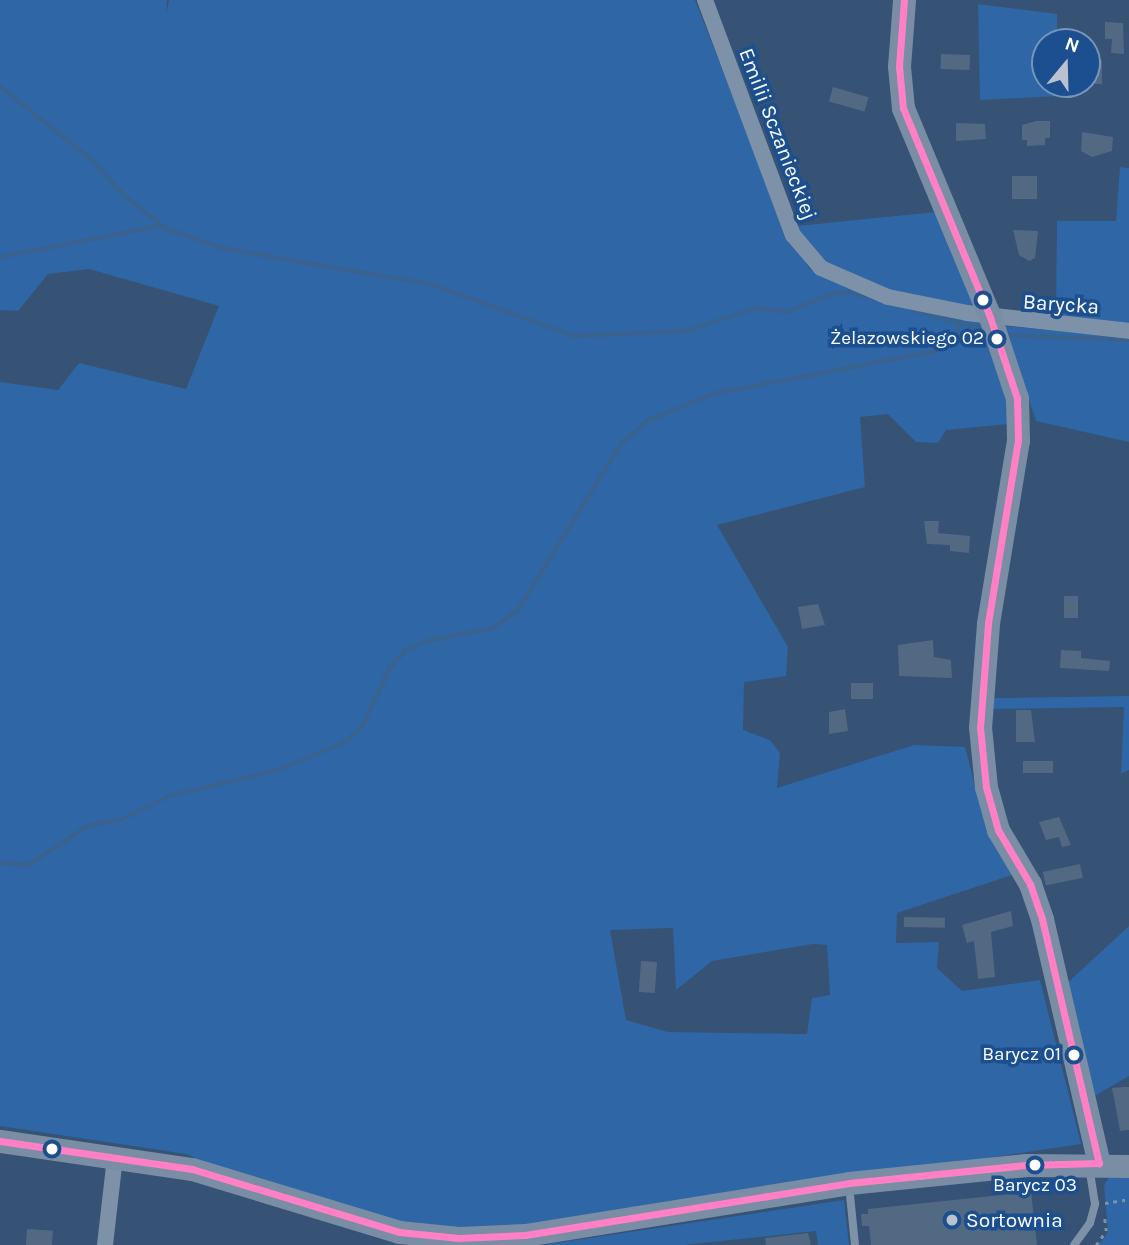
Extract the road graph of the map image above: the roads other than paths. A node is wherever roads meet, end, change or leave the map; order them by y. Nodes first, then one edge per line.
1 (705, 0) edge
2 (904, 0) edge
3 (993, 327) junction
4 (1129, 331) edge
5 (1070, 1047) junction
6 (1044, 1054) dead end
7 (0, 1141) edge
8 (115, 1157) junction
9 (1093, 1163) junction
10 (1129, 1166) edge
11 (849, 1183) junction
12 (524, 1240) edge
13 (105, 1245) edge
14 (855, 1245) edge
15 (1074, 1245) edge

1 - 3 street, Emilii Sczanieckiej
2 - 3 street
3 - 4 street, Barycka
3 - 5 street
5 - 6 lane
5 - 9 street
7 - 8 street
8 - 12 street
8 - 13 street
9 - 10 street
9 - 11 street
9 - 15 lane
11 - 12 street
11 - 14 lane

